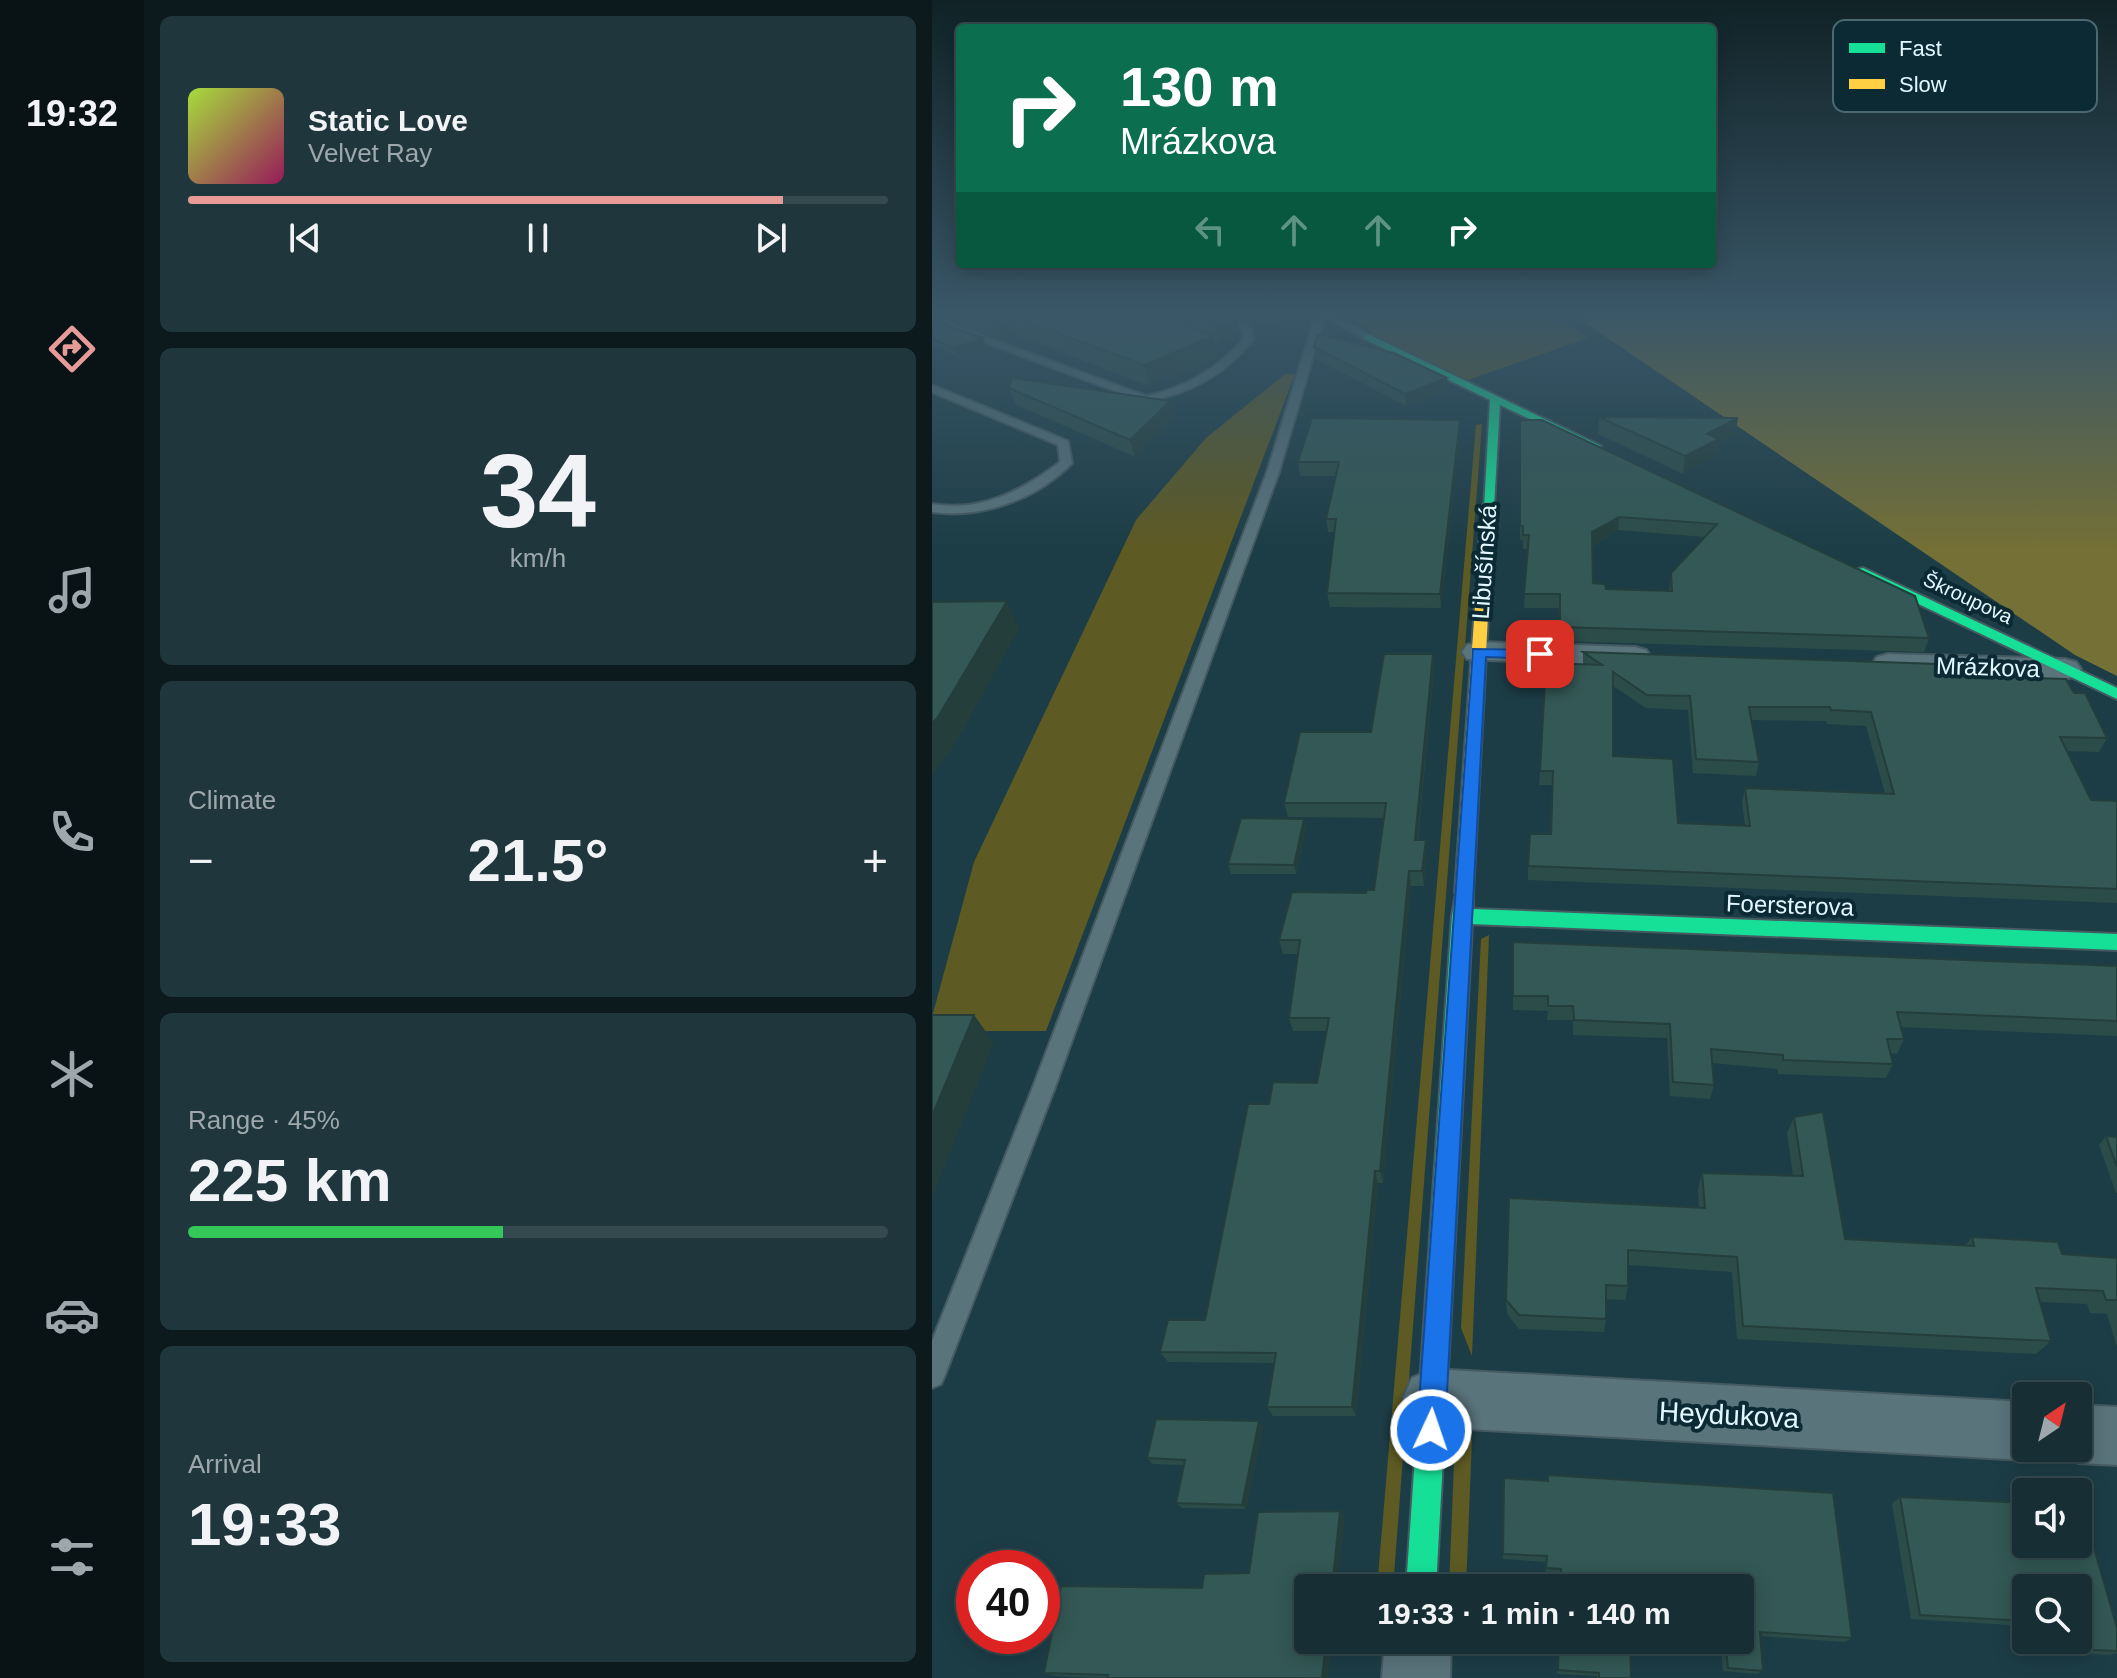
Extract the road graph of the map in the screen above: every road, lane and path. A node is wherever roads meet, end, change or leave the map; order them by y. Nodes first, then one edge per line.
1 (942, 392) edge
2 (1127, 392) edge
3 (1174, 392) edge
4 (1297, 392) edge
5 (1481, 392) edge
6 (1495, 399) junction
7 (1609, 452) edge
8 (932, 508) edge
9 (1851, 567) edge
10 (1478, 652) junction
11 (1669, 658) edge
12 (1859, 663) edge
13 (2065, 669) junction
14 (2117, 694) edge
15 (1462, 916) junction
16 (2117, 942) edge
17 (932, 1375) edge
18 (1432, 1398) junction
19 (2012, 1430) edge
20 (2092, 1435) edge
21 (2117, 1436) edge
22 (1422, 1574) edge
23 (1417, 1654) edge
24 (1416, 1678) edge

1 - 8 lane
2 - 3 lane
4 - 17 lane
5 - 6 street
6 - 7 street
6 - 10 street, Libušínská
9 - 13 street, Škroupova
10 - 11 street
10 - 15 street, Libušínská
12 - 13 street, Mrázkova
13 - 14 street, Škroupova
15 - 16 street, Foersterova
15 - 18 street, Libušínská
18 - 19 street, Heydukova
18 - 22 street, Libušínská
20 - 21 street
23 - 24 street

